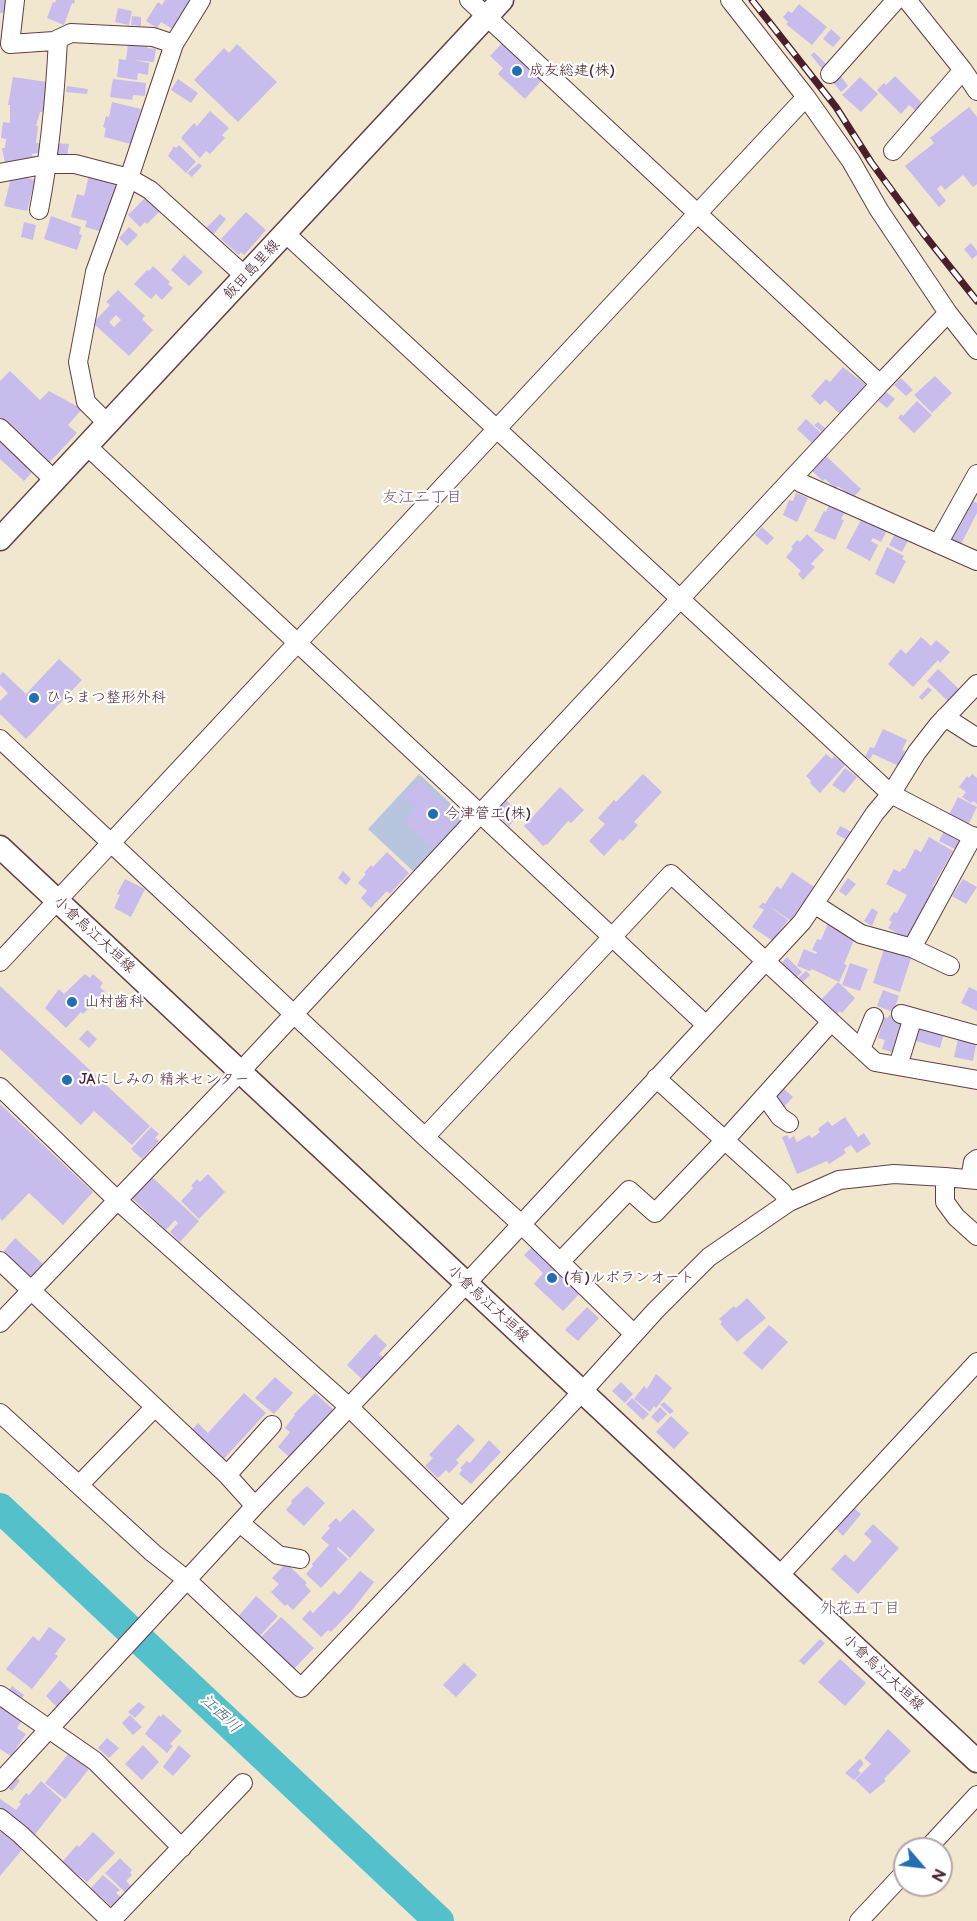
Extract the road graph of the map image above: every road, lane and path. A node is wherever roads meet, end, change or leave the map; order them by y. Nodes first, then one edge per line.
1 (15, 0) edge
2 (201, 0) edge
3 (470, 0) edge
4 (730, 0) edge
5 (896, 0) edge
6 (908, 0) edge
7 (495, 8) edge
8 (58, 40) junction
9 (174, 44) junction
10 (6, 45) edge
11 (963, 70) junction
12 (831, 74) dead end
13 (977, 91) edge
14 (806, 97) junction
15 (893, 151) dead end
16 (48, 164) junction
17 (0, 173) edge
18 (129, 178) junction
19 (39, 210) dead end
20 (697, 213) junction
21 (285, 233) junction
22 (246, 277) junction
23 (948, 313) junction
24 (977, 350) edge
25 (880, 384) junction
26 (108, 424) junction
27 (0, 428) edge
28 (496, 429) junction
29 (87, 446) junction
30 (977, 474) edge
31 (794, 477) junction
32 (55, 481) junction
33 (0, 539) edge
34 (938, 544) junction
35 (977, 561) edge
36 (681, 600) junction
37 (297, 643) junction
38 (977, 684) edge
39 (945, 717) junction
40 (976, 737) edge
41 (0, 739) edge
42 (891, 794) junction
43 (479, 815) junction
44 (975, 837) edge
45 (111, 843) junction
46 (0, 847) edge
47 (57, 901) junction
48 (814, 904) junction
49 (612, 938) junction
50 (912, 948) junction
51 (0, 962) edge
52 (765, 962) junction
53 (950, 966) dead end
54 (294, 1014) junction
55 (874, 1017) dead end
56 (831, 1022) junction
57 (705, 1024) junction
58 (977, 1035) edge
59 (861, 1049) junction
60 (898, 1066) junction
61 (240, 1072) junction
62 (656, 1078) junction
63 (977, 1080) edge
64 (0, 1087) edge
65 (765, 1096) junction
66 (789, 1123) dead end
67 (425, 1137) junction
68 (725, 1140) junction
69 (977, 1159) edge
70 (945, 1177) junction
71 (973, 1179) edge
72 (117, 1200) junction
73 (789, 1202) junction
74 (521, 1224) junction
75 (977, 1236) edge
76 (0, 1261) edge
77 (560, 1262) junction
78 (466, 1284) junction
79 (31, 1290) junction
80 (0, 1323) edge
81 (634, 1334) junction
82 (977, 1362) edge
83 (582, 1392) junction
84 (155, 1407) junction
85 (349, 1407) junction
86 (0, 1413) edge
87 (272, 1425) dead end
88 (227, 1475) junction
89 (79, 1485) junction
90 (255, 1506) junction
91 (462, 1518) junction
92 (240, 1523) junction
93 (300, 1559) dead end
94 (779, 1576) junction
95 (187, 1580) junction
96 (0, 1695) edge
97 (48, 1730) junction
98 (977, 1761) edge
99 (0, 1782) edge
100 (243, 1783) dead end
101 (977, 1796) edge
102 (0, 1818) edge
103 (938, 1837) edge
104 (182, 1848) junction
105 (893, 1885) edge
106 (111, 1921) edge
107 (859, 1921) edge

1 - 10 street
2 - 9 street
3 - 7 street
4 - 14 street
5 - 12 street
6 - 11 street
7 - 20 street
7 - 21 main road, 飯田島里線
8 - 9 street
8 - 10 street
8 - 16 street
9 - 18 street
11 - 13 street
11 - 15 street
14 - 20 street
14 - 23 street
16 - 17 street
16 - 18 street
16 - 19 street
18 - 22 street
18 - 26 street
20 - 25 street
20 - 28 street
21 - 22 main road, 飯田島里線
21 - 28 street
22 - 26 main road, 飯田島里線
23 - 24 street
23 - 25 street
25 - 31 street
26 - 29 main road, 飯田島里線
27 - 32 street
28 - 36 street
28 - 37 street
29 - 32 main road, 飯田島里線
29 - 37 street
30 - 34 street
31 - 34 street
31 - 36 street
32 - 33 main road, 飯田島里線
34 - 35 street
36 - 42 street
36 - 43 street
37 - 43 street
37 - 45 street
38 - 39 street
39 - 40 street
39 - 42 street
41 - 45 street
42 - 44 street
42 - 48 street
43 - 49 street
43 - 54 street
44 - 50 street
45 - 47 street
45 - 54 street
46 - 47 main road, 小倉烏江大垣線
47 - 51 street
47 - 61 main road, 小倉烏江大垣線
48 - 50 street
48 - 52 street
49 - 52 street
49 - 57 street
49 - 67 street
50 - 53 street
52 - 56 street
52 - 57 street
54 - 61 street
54 - 67 street
55 - 59 street
56 - 59 street
56 - 65 street
57 - 62 street
58 - 60 street
59 - 60 street
60 - 63 street
61 - 72 street
61 - 78 main road, 小倉烏江大垣線
62 - 68 street
62 - 74 street
64 - 72 street
65 - 66 street
65 - 68 street
67 - 74 street
68 - 73 street
68 - 77 street
69 - 71 street
70 - 71 street
70 - 73 street
70 - 75 street
72 - 79 street
72 - 85 street
73 - 81 street
74 - 77 street
74 - 78 street
76 - 79 street
77 - 81 street
78 - 83 main road, 小倉烏江大垣線
78 - 85 street
79 - 80 street
79 - 84 street
81 - 83 street
82 - 94 street
83 - 91 street
83 - 94 main road, 小倉烏江大垣線
84 - 88 street
84 - 89 street
85 - 90 street
85 - 91 street
86 - 89 street
87 - 88 street
88 - 90 street
89 - 95 street
90 - 92 street
91 - 95 street
92 - 93 street
92 - 95 street
94 - 98 main road, 小倉烏江大垣線
95 - 97 street
96 - 97 street
97 - 99 street
97 - 104 street
100 - 104 street
101 - 103 street
102 - 106 street
104 - 106 street
105 - 107 street

